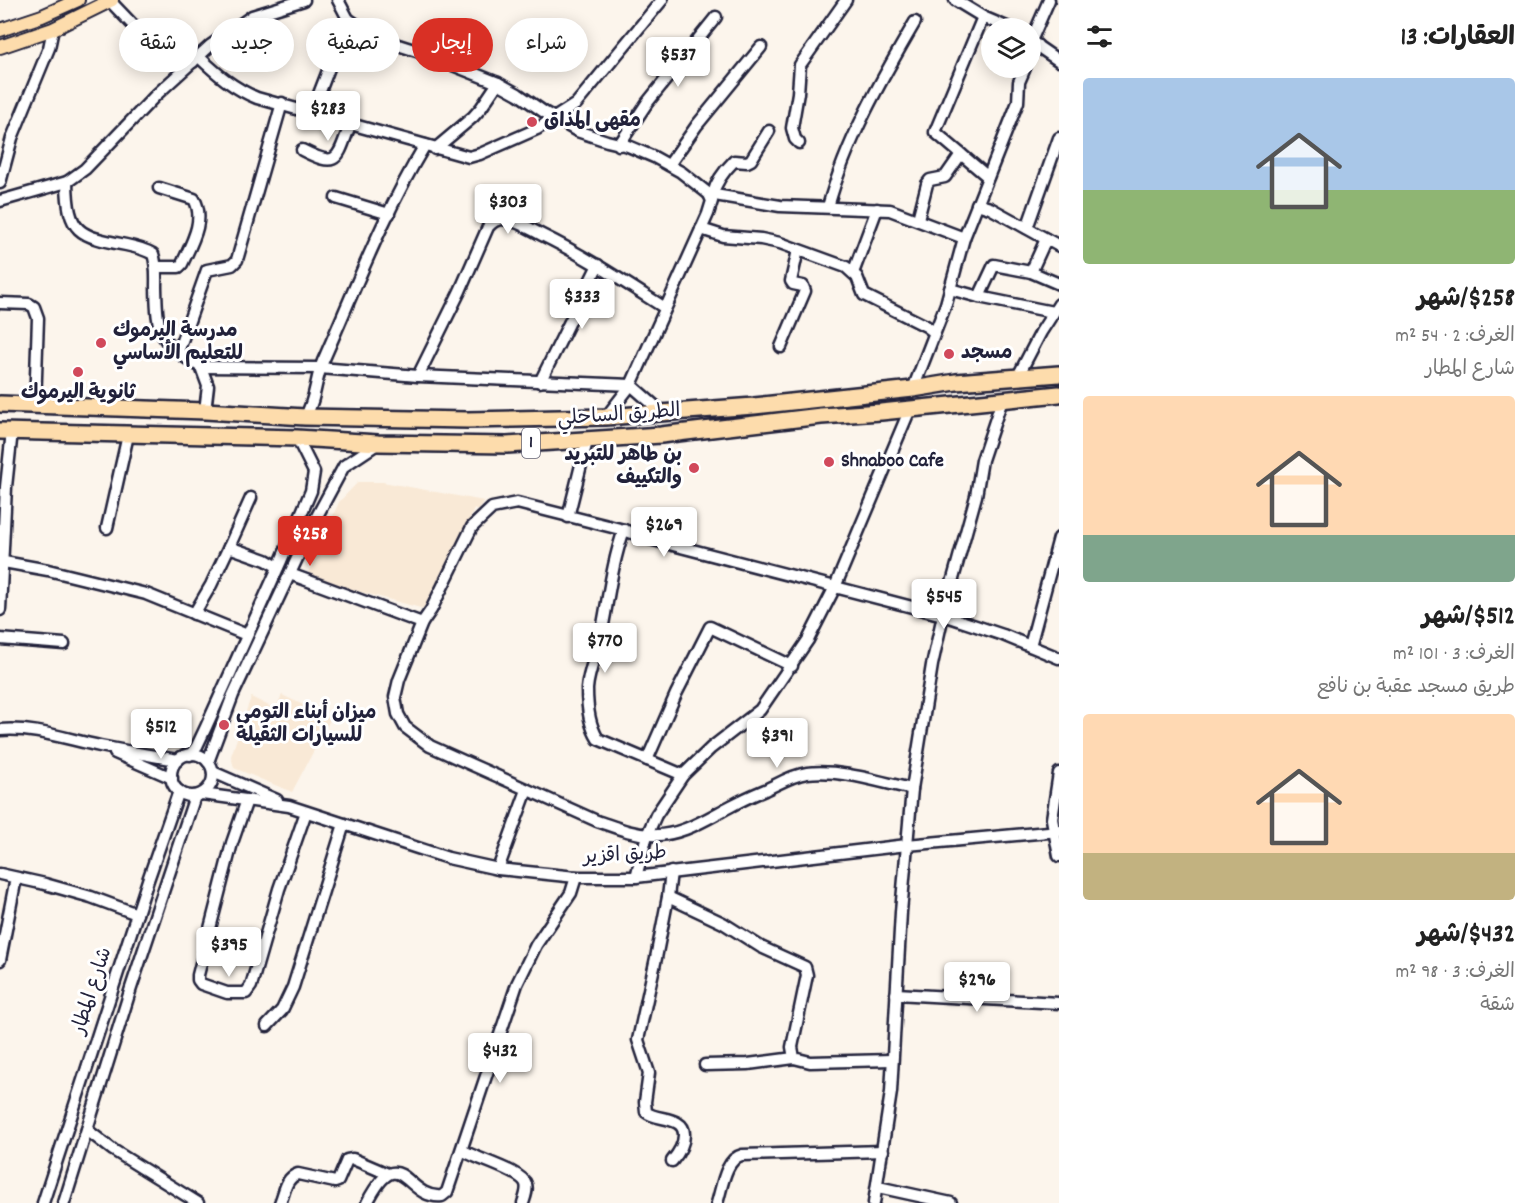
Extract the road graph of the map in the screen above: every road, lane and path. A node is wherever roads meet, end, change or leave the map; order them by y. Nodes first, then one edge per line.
1 (78, 0) edge
2 (304, 0) edge
3 (338, 0) edge
4 (662, 0) edge
5 (846, 0) edge
6 (1049, 0) edge
7 (111, 1) edge
8 (958, 1) edge
9 (983, 17) joint
10 (127, 18) edge
11 (347, 18) edge
12 (716, 18) dead end
13 (915, 22) dead end
14 (1041, 22) edge
15 (53, 29) junction
16 (0, 30) edge
17 (400, 46) edge
18 (0, 47) edge
19 (761, 47) dead end
20 (1041, 49) edge
21 (198, 58) edge
22 (198, 61) edge
23 (1059, 61) edge
24 (182, 72) edge
25 (327, 72) edge
26 (1021, 78) edge
27 (498, 83) junction
28 (282, 103) junction
29 (312, 112) junction
30 (554, 118) junction
31 (350, 125) junction
32 (769, 131) dead end
33 (1059, 138) edge
34 (799, 143) dead end
35 (619, 145) junction
36 (430, 147) junction
37 (302, 150) dead end
38 (961, 154) junction
39 (669, 165) junction
40 (988, 177) junction
41 (67, 182) junction
42 (0, 183) edge
43 (159, 188) dead end
44 (711, 194) junction
45 (336, 198) dead end
46 (0, 201) edge
47 (977, 204) junction
48 (828, 207) junction
49 (878, 209) junction
50 (389, 214) junction
51 (918, 219) junction
52 (1027, 228) junction
53 (700, 229) junction
54 (964, 238) junction
55 (1046, 239) junction
56 (1059, 246) edge
57 (798, 250) junction
58 (598, 265) junction
59 (156, 267) junction
60 (853, 273) junction
61 (1031, 273) junction
62 (1059, 284) edge
63 (950, 289) junction
64 (979, 297) junction
65 (0, 303) edge
66 (664, 308) junction
67 (1056, 308) edge
68 (934, 332) junction
69 (781, 347) dead end
70 (178, 352) junction
71 (201, 367) junction
72 (320, 368) junction
73 (1059, 374) edge
74 (418, 376) junction
75 (1017, 378) junction
76 (540, 382) junction
77 (631, 385) junction
78 (913, 389) junction
79 (1059, 394) edge
80 (1002, 400) junction
81 (0, 404) edge
82 (35, 406) junction
83 (910, 409) junction
84 (205, 411) junction
85 (663, 413) junction
86 (305, 417) junction
87 (606, 417) junction
88 (6, 431) edge
89 (128, 435) junction
90 (297, 438) junction
91 (587, 441) junction
92 (378, 443) junction
93 (251, 498) dead end
94 (301, 512) junction
95 (568, 517) junction
96 (315, 518) junction
97 (107, 528) dead end
98 (624, 530) junction
99 (1059, 538) edge
100 (229, 547) junction
101 (4, 562) junction
102 (278, 567) junction
103 (290, 574) junction
104 (835, 587) junction
105 (0, 610) edge
106 (194, 615) junction
107 (943, 615) junction
108 (422, 623) junction
109 (247, 635) junction
110 (0, 639) edge
111 (64, 644) dead end
112 (1030, 646) junction
113 (1059, 657) edge
114 (792, 666) junction
115 (0, 730) edge
116 (98, 746) junction
117 (190, 754) junction
118 (178, 760) junction
119 (648, 760) junction
120 (211, 767) junction
121 (1059, 773) edge
122 (683, 775) junction
123 (172, 778) junction
124 (912, 789) junction
125 (527, 790) junction
126 (179, 791) junction
127 (199, 795) junction
128 (246, 800) junction
129 (289, 806) junction
130 (306, 812) junction
131 (344, 824) junction
132 (1057, 832) edge
133 (647, 835) junction
134 (907, 845) junction
135 (1059, 856) edge
136 (498, 869) junction
137 (671, 872) junction
138 (0, 874) edge
139 (576, 877) junction
140 (636, 877) junction
141 (16, 878) junction
142 (668, 897) junction
143 (137, 914) junction
144 (0, 960) edge
145 (896, 994) junction
146 (1059, 1003) edge
147 (267, 1026) dead end
148 (794, 1058) junction
149 (892, 1060) junction
150 (705, 1065) dead end
151 (87, 1130) junction
152 (462, 1150) junction
153 (883, 1151) junction
154 (672, 1161) dead end
155 (55, 1165) junction
156 (74, 1172) junction
157 (388, 1174) junction
158 (878, 1187) junction
159 (43, 1203) edge
160 (64, 1203) edge
161 (198, 1203) edge
162 (280, 1203) edge
163 (367, 1203) edge
164 (523, 1203) edge
165 (717, 1203) edge
166 (874, 1203) edge
167 (951, 1203) edge

1 - 16 main road
2 - 21 street
3 - 11 street
4 - 30 street
5 - 34 street
6 - 14 street
7 - 10 street
7 - 15 main road
8 - 9 street
9 - 38 street
12 - 35 street
13 - 48 street
15 - 18 main road
15 - 42 street
17 - 27 street
19 - 39 street
20 - 23 street
22 - 28 street
24 - 41 street
25 - 29 street
26 - 40 street
27 - 30 street
27 - 36 street
28 - 29 street
28 - 70 street
29 - 31 street
30 - 35 street
30 - 36 street
31 - 36 street
31 - 37 street
32 - 44 street
33 - 52 street
35 - 39 street
36 - 50 street
38 - 40 street
38 - 51 street
39 - 44 street
40 - 47 street
41 - 46 street
41 - 59 street
43 - 59 street
44 - 48 street
44 - 53 street
45 - 50 street
47 - 52 street
47 - 54 street
48 - 49 street
49 - 51 street
49 - 60 street
50 - 72 street
51 - 54 street
52 - 55 street
53 - 57 street
53 - 66 street
54 - 63 street
55 - 56 street
55 - 61 street
57 - 60 street
57 - 69 street
58 - 66 street
58 - 74 street
58 - 76 street
59 - 70 street
60 - 68 street
61 - 62 street
61 - 64 street
63 - 64 street
63 - 68 street
64 - 67 street
65 - 82 street
66 - 77 street
67 - 75 street
68 - 78 street
70 - 71 street
71 - 72 street
71 - 84 street
72 - 74 street
72 - 86 street
73 - 75 highway, الطريق الساحلي
74 - 76 street
75 - 78 highway, الطريق الساحلي
76 - 77 street
77 - 85 street
77 - 87 street
78 - 85 highway, الطريق الساحلي
79 - 80 highway, الطريق الساحلي / 1
80 - 83 highway, الطريق الساحلي / 1
80 - 107 street
81 - 82 highway, الطريق الساحلي
82 - 84 highway, الطريق الساحلي
83 - 91 highway, الطريق الساحلي / 1
83 - 104 street
84 - 86 highway, الطريق الساحلي
85 - 87 highway, الطريق الساحلي
86 - 87 highway, الطريق الساحلي
88 - 89 highway, الطريق الساحلي / 1
88 - 101 street
89 - 90 highway, الطريق الساحلي / 1
89 - 97 street
90 - 92 highway, الطريق الساحلي / 1
90 - 94 street
91 - 92 highway, الطريق الساحلي / 1
91 - 95 street
92 - 96 street
93 - 100 street
94 - 96 street
94 - 102 street
95 - 98 street
95 - 108 street
96 - 103 street
98 - 104 street
98 - 119 street
99 - 112 street
100 - 102 street
100 - 106 street
101 - 105 street
101 - 106 street
102 - 109 street
103 - 108 street
103 - 120 street
104 - 107 street
104 - 114 street
106 - 109 street
107 - 112 street
107 - 124 street
108 - 125 street
109 - 117 street
110 - 111 street
112 - 113 street
114 - 119 street
114 - 122 street
115 - 116 street
116 - 118 street
116 - 123 street
117 - 118 street
117 - 120 street
118 - 123 street
119 - 122 street
120 - 127 street
120 - 129 street
121 - 132 street
122 - 133 street
123 - 126 street
124 - 133 street
124 - 134 street
125 - 133 street
125 - 136 street
126 - 127 street
126 - 143 street, شارع المطار
127 - 128 street, طريق اقزير
127 - 151 street, شارع المطار
128 - 129 street, طريق اقزير
128 - 130 street
129 - 130 street, طريق اقزير
130 - 131 street, طريق اقزير
131 - 136 street, طريق اقزير
131 - 147 street
132 - 134 street, طريق اقزير
132 - 135 street
133 - 140 street
134 - 137 street, طريق اقزير
134 - 145 street
136 - 139 street, طريق اقزير
137 - 140 street, طريق اقزير
137 - 142 street
138 - 141 street
139 - 140 street, طريق اقزير
139 - 152 street
141 - 143 street
141 - 144 street
142 - 148 street
142 - 154 street
143 - 155 street, شارع المطار
145 - 146 street
145 - 149 street
148 - 149 street
148 - 150 street
149 - 153 street
151 - 156 street, شارع المطار
151 - 161 street
152 - 157 street
152 - 164 street
153 - 158 street
153 - 165 street
155 - 156 street
155 - 159 street, شارع المطار
156 - 160 street, شارع المطار
157 - 162 street
157 - 163 street
158 - 166 street
158 - 167 street

